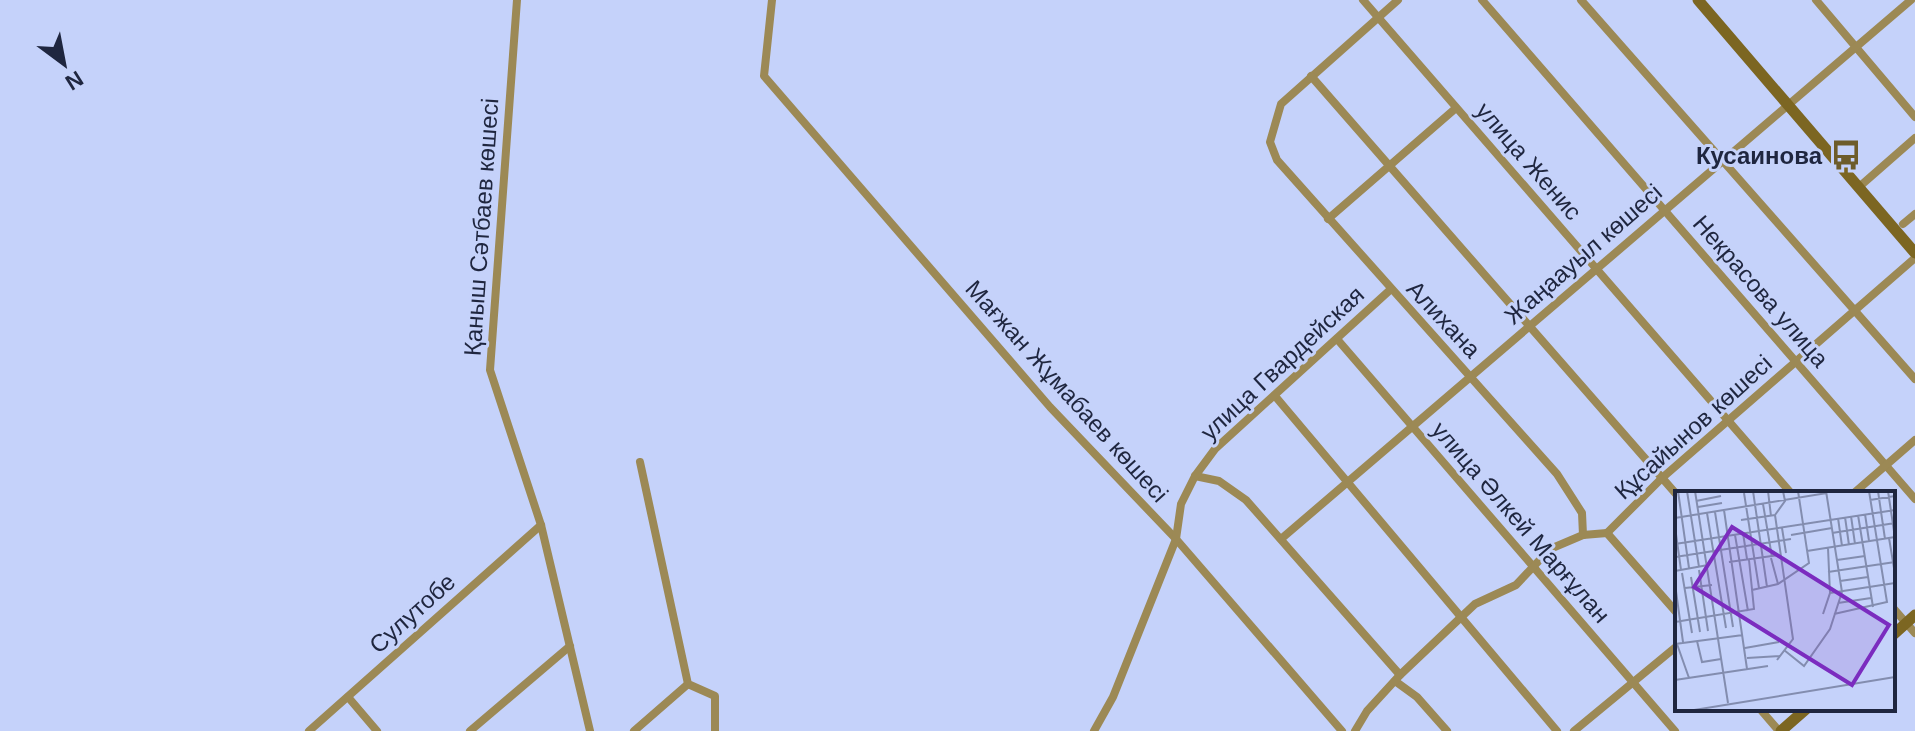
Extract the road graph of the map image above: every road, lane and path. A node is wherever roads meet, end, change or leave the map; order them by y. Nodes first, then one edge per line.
1 (517, 0) edge
2 (772, 0) edge
3 (1363, 0) edge
4 (1398, 0) edge
5 (1482, 0) edge
6 (1581, 0) edge
7 (1698, 0) edge
8 (1816, 0) edge
9 (1911, 0) edge
10 (1378, 18) junction
11 (1855, 46) junction
12 (1311, 76) junction
13 (1786, 104) junction
14 (1456, 108) junction
15 (1915, 117) edge
16 (1915, 138) edge
17 (1722, 159) junction
18 (1391, 164) junction
19 (1859, 187) junction
20 (1664, 209) junction
21 (1915, 214) edge
22 (1328, 219) junction
23 (1903, 224) dead end
24 (1915, 255) edge
25 (1596, 268) junction
26 (1390, 290) junction
27 (1855, 310) junction
28 (1531, 326) junction
29 (1337, 339) junction
30 (1795, 362) junction
31 (1471, 377) junction
32 (1915, 379) edge
33 (1275, 396) junction
34 (1728, 420) junction
35 (1412, 428) junction
36 (1915, 440) edge
37 (640, 462) dead end
38 (1886, 466) junction
39 (1195, 476) junction
40 (1662, 478) junction
41 (1347, 483) junction
42 (1789, 491) edge
43 (1856, 491) edge
44 (1675, 493) edge
45 (1915, 499) edge
46 (541, 525) junction
47 (1607, 533) junction
48 (1583, 535) junction
49 (1176, 539) junction
50 (1281, 539) junction
51 (1534, 566) junction
52 (1675, 611) edge
53 (1460, 617) junction
54 (1911, 619) edge
55 (1895, 633) edge
56 (1915, 633) edge
57 (570, 646) junction
58 (1675, 648) edge
59 (1398, 678) junction
60 (688, 684) junction
61 (1634, 684) junction
62 (348, 697) junction
63 (1762, 711) edge
64 (1804, 711) edge
65 (309, 731) edge
66 (377, 731) edge
67 (470, 731) edge
68 (590, 731) edge
69 (634, 731) edge
70 (715, 731) edge
71 (1094, 731) edge
72 (1342, 731) edge
73 (1355, 731) edge
74 (1447, 731) edge
75 (1557, 731) edge
76 (1574, 731) edge
77 (1675, 731) edge
78 (1780, 731) edge

1 - 46 street, Қаныш Сәтбаев көшесі
2 - 49 street, Мағжан Жұмабаев көшесі
3 - 10 street, улица Женис
4 - 10 street
5 - 20 street, Некрасова улица
6 - 17 street
7 - 13 main road
8 - 11 street
9 - 11 street, Жаңаауыл көшесі
10 - 12 street
10 - 14 street, улица Женис
11 - 13 street, Жаңаауыл көшесі
11 - 15 street
12 - 18 street
12 - 22 street, Алихана
13 - 17 street, Жаңаауыл көшесі
13 - 19 main road
14 - 18 street
14 - 25 street, улица Женис
16 - 19 street
17 - 20 street, Жаңаауыл көшесі
17 - 27 street
18 - 22 street
18 - 28 street
19 - 24 main road
20 - 25 street, Жаңаауыл көшесі
20 - 30 street, Некрасова улица
21 - 23 street
22 - 26 street, Алихана
24 - 27 street, Құсайынов көшесі
25 - 28 street, Жаңаауыл көшесі
25 - 34 street, улица Женис
26 - 29 street, улица Гвардейская
26 - 31 street, Алихана
27 - 30 street, Құсайынов көшесі
27 - 32 street
28 - 31 street, Жаңаауыл көшесі
28 - 40 street
29 - 33 street, улица Гвардейская
29 - 35 street, улица Әлкей Марғұлан
30 - 34 street, Құсайынов көшесі
30 - 38 street, Некрасова улица
31 - 35 street, Жаңаауыл көшесі
31 - 48 street, Алихана
33 - 39 street, улица Гвардейская
33 - 41 street
34 - 40 street, Құсайынов көшесі
34 - 42 street, улица Женис
35 - 41 street, Жаңаауыл көшесі
35 - 51 street, улица Әлкей Марғұлан
36 - 38 street
37 - 60 street
38 - 43 street
38 - 45 street, Некрасова улица
39 - 49 street, улица Гвардейская
39 - 50 street
40 - 44 street
40 - 47 street, Құсайынов көшесі
41 - 50 street, Жаңаауыл көшесі
41 - 53 street
46 - 57 street, Қаныш Сәтбаев көшесі
46 - 62 street, Сулутобе
47 - 48 street
47 - 52 street
48 - 51 street
49 - 71 street, улица Гвардейская
49 - 72 street, Мағжан Жұмабаев көшесі
50 - 59 street
51 - 53 street
51 - 61 street, улица Әлкей Марғұлан
53 - 59 street
53 - 75 street
54 - 55 main road
54 - 56 street
57 - 67 street
57 - 68 street, Қаныш Сәтбаев көшесі
58 - 61 street
59 - 73 street
59 - 74 street
60 - 69 street
60 - 70 street
61 - 76 street
61 - 77 street, улица Әлкей Марғұлан
62 - 65 street, Сулутобе
62 - 66 street
63 - 78 street
64 - 78 main road

